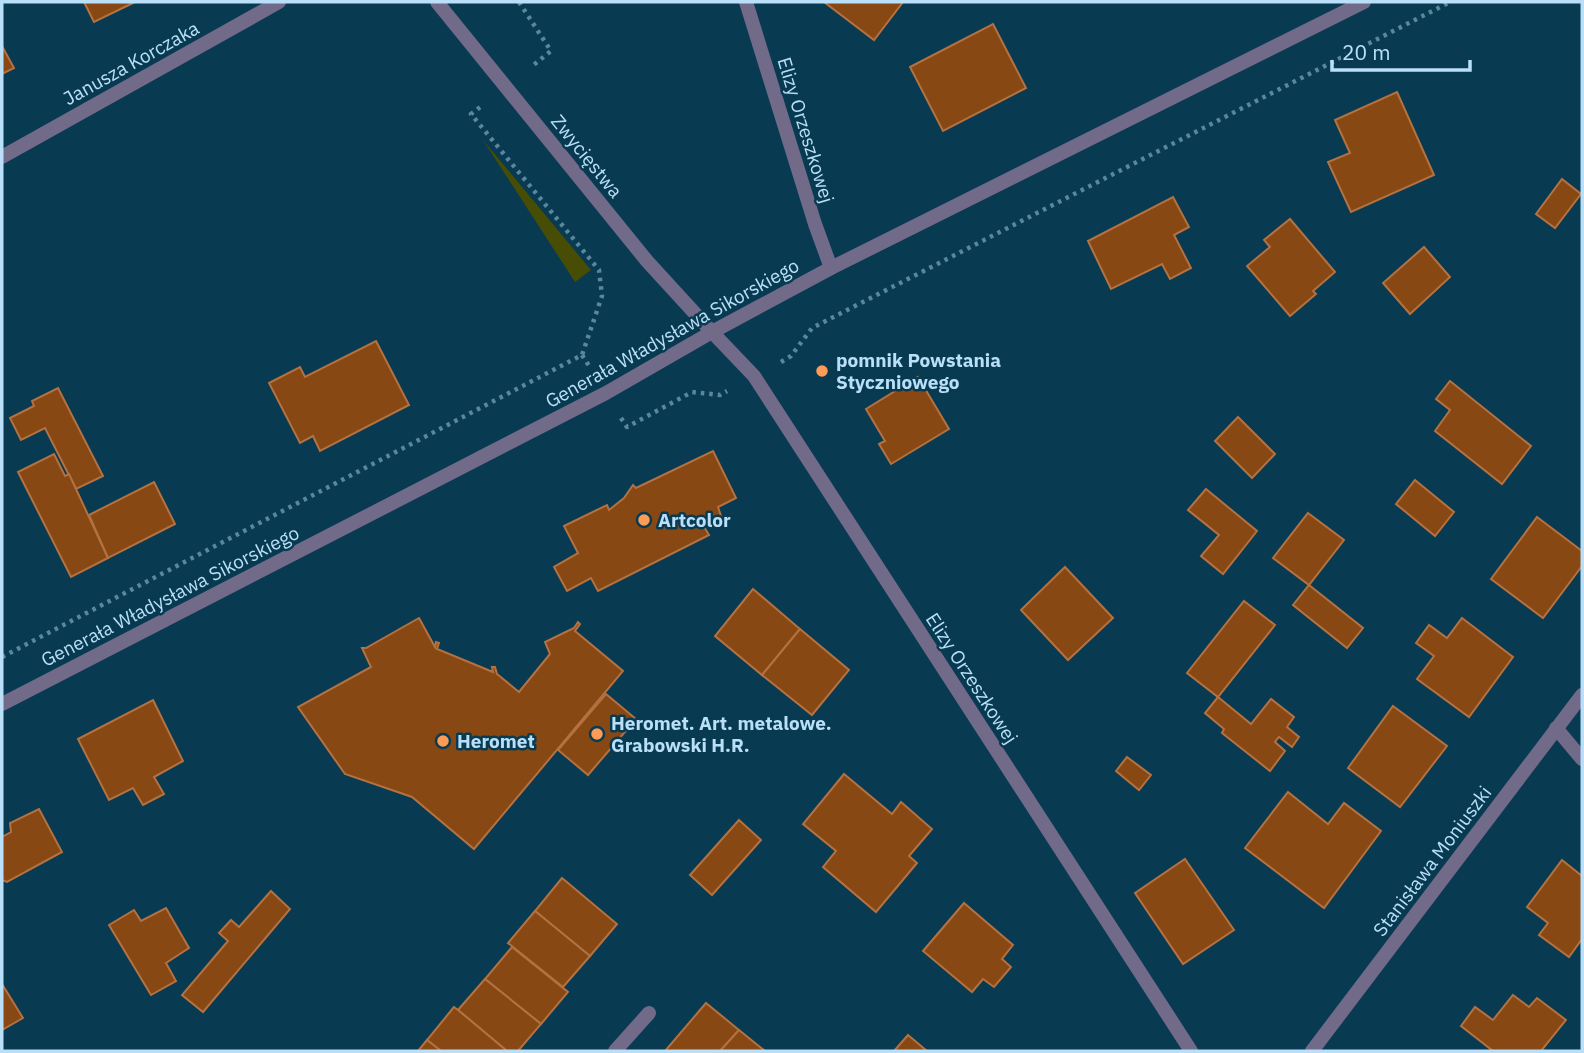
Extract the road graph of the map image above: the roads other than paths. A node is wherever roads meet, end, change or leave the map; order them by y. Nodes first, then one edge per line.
1 (279, 2) edge
2 (437, 2) edge
3 (746, 2) edge
4 (1364, 2) edge
5 (2, 157) edge
6 (831, 268) junction
7 (712, 332) junction
8 (1582, 695) edge
9 (2, 704) edge
10 (1556, 728) junction
11 (1582, 759) edge
12 (649, 1013) dead end
13 (615, 1051) edge
14 (1191, 1051) edge
15 (1312, 1051) edge

1 - 5 street, Janusza Korczaka
2 - 7 street, Zwycięstwa
3 - 6 street, Elizy Orzeszkowej
4 - 6 street, Generała Władysława Sikorskiego
6 - 7 street, Generała Władysława Sikorskiego
7 - 9 street, Generała Władysława Sikorskiego
7 - 14 street, Elizy Orzeszkowej
8 - 10 street, Stanisława Moniuszki
10 - 11 street
10 - 15 street, Stanisława Moniuszki
12 - 13 street

